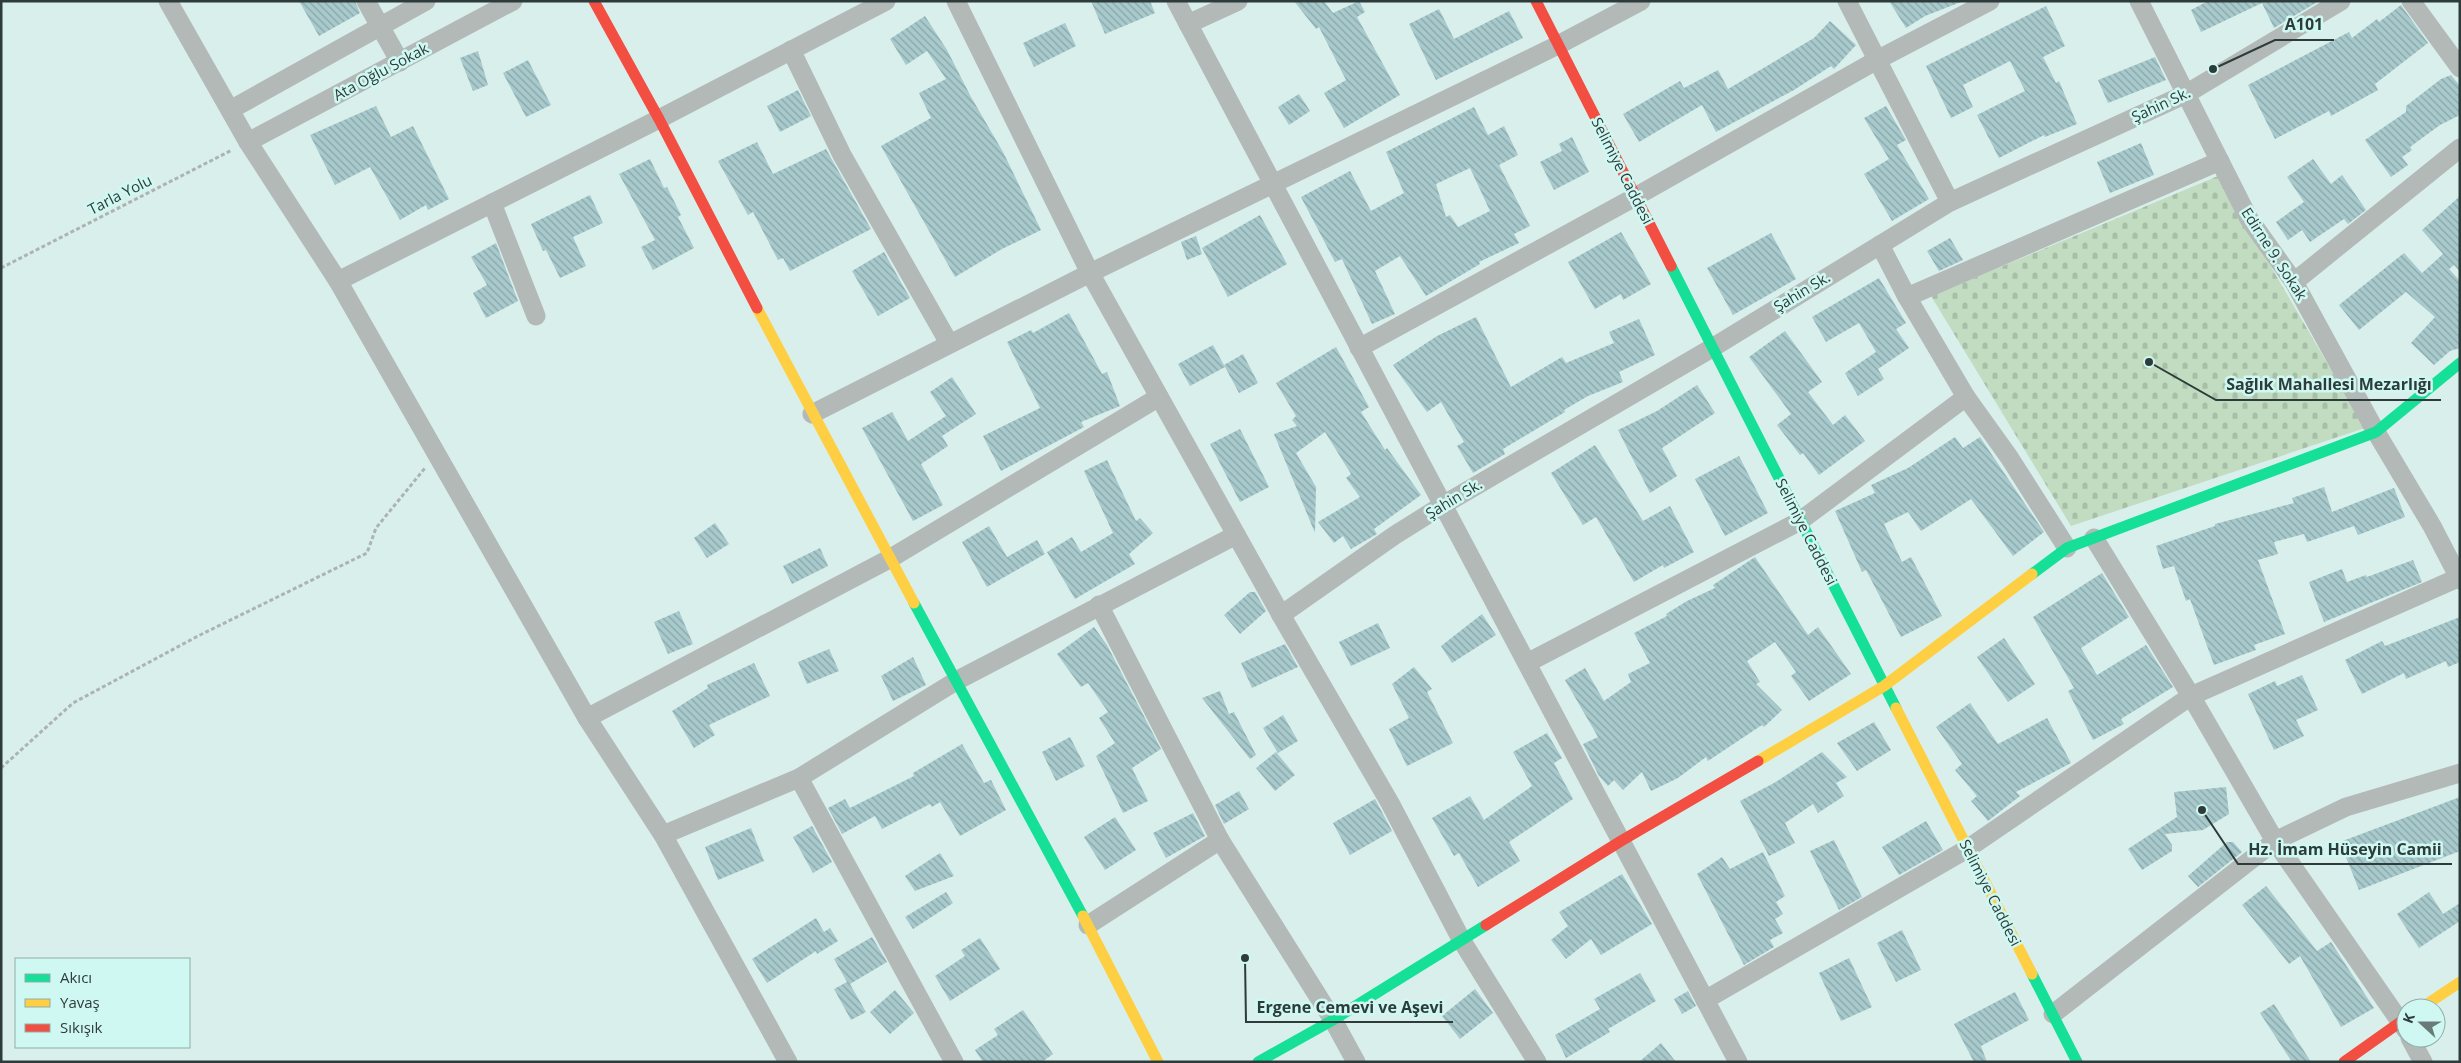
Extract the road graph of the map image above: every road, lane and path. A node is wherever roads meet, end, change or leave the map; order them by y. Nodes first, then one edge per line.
1 (168, 1) edge
2 (366, 1) edge
3 (426, 1) edge
4 (513, 1) edge
5 (594, 1) edge
6 (886, 1) edge
7 (956, 1) edge
8 (1176, 1) edge
9 (1238, 1) edge
10 (1536, 1) edge
11 (1641, 1) edge
12 (1847, 1) edge
13 (1990, 1) edge
14 (2139, 1) edge
15 (2342, 1) edge
16 (2411, 1) edge
17 (1188, 24) junction
18 (381, 27) junction
19 (1558, 45) junction
20 (791, 50) junction
21 (1877, 60) junction
22 (400, 62) junction
23 (2460, 68) edge
24 (2186, 94) junction
25 (230, 110) junction
26 (659, 119) junction
27 (248, 142) junction
28 (2460, 148) edge
29 (2220, 162) junction
30 (1272, 183) junction
31 (1635, 197) junction
32 (1950, 202) junction
33 (492, 203) junction
34 (1880, 245) junction
35 (1, 268) edge
36 (1090, 273) junction
37 (338, 281) junction
38 (2294, 282) junction
39 (1907, 297) junction
40 (536, 316) dead end
41 (949, 343) junction
42 (1359, 348) junction
43 (1712, 348) junction
44 (2460, 363) edge
45 (1159, 396) junction
46 (1966, 397) junction
47 (812, 414) junction
48 (2376, 432) junction
49 (437, 454) junction
50 (1443, 505) junction
51 (1800, 521) junction
52 (1236, 535) junction
53 (2094, 538) junction
54 (2067, 548) junction
55 (891, 558) junction
56 (2459, 578) edge
57 (1099, 606) junction
58 (1281, 615) junction
59 (1527, 663) junction
60 (956, 680) junction
61 (1884, 686) junction
62 (2190, 696) junction
63 (587, 718) junction
64 (1, 768) edge
65 (2460, 773) edge
66 (800, 778) junction
67 (663, 835) junction
68 (1220, 840) junction
69 (1621, 841) junction
70 (2275, 841) junction
71 (1967, 849) junction
72 (1088, 926) junction
73 (1462, 941) junction
74 (2460, 982) edge
75 (2436, 998) edge
76 (1705, 1000) junction
77 (2396, 1013) edge
78 (2053, 1014) junction
79 (1333, 1020) junction
80 (2396, 1033) edge
81 (2416, 1048) edge
82 (788, 1062) edge
83 (954, 1062) edge
84 (1158, 1062) edge
85 (1258, 1062) edge
86 (1356, 1062) edge
87 (1537, 1062) edge
88 (1738, 1062) edge
89 (2077, 1062) edge
90 (2344, 1062) edge
91 (2423, 1062) edge

1 - 25 street
2 - 18 street
3 - 18 street
4 - 22 street, Ata Oğlu Sokak
5 - 26 street
6 - 20 street
7 - 36 street
8 - 17 street
9 - 17 street
10 - 19 street, Selimiye Caddesi
11 - 19 street
12 - 21 street
13 - 21 street
14 - 24 street, Edirne 9. Sokak
15 - 24 street, Şahin Sk.
16 - 23 street
17 - 30 street
18 - 22 street
18 - 25 street
19 - 30 street
19 - 31 street, Selimiye Caddesi
20 - 26 street
20 - 41 street
21 - 31 street
21 - 32 street
22 - 27 street, Ata Oğlu Sokak
24 - 29 street, Edirne 9. Sokak
24 - 32 street, Şahin Sk.
25 - 27 street
26 - 33 street
26 - 47 street
27 - 35 path, Tarla Yolu
27 - 37 street
28 - 38 street
29 - 38 street, Edirne 9. Sokak
29 - 39 street
30 - 36 street
30 - 42 street
31 - 42 street
31 - 43 street, Selimiye Caddesi
32 - 34 street, Şahin Sk.
33 - 37 street
33 - 40 street
34 - 39 street
34 - 43 street, Şahin Sk.
36 - 41 street
36 - 45 street
37 - 49 street
38 - 48 street, Edirne 9. Sokak
39 - 46 street
41 - 47 street
42 - 50 street
43 - 50 street, Şahin Sk.
43 - 51 street, Selimiye Caddesi
44 - 48 street
45 - 52 street
45 - 55 street
46 - 51 street
46 - 54 street
47 - 55 street
48 - 53 street
48 - 56 street, Edirne 9. Sokak
49 - 63 street
49 - 64 path
50 - 58 street, Şahin Sk.
50 - 59 street
51 - 59 street
51 - 61 street, Selimiye Caddesi
52 - 57 street
52 - 58 street
53 - 54 street
53 - 62 street
54 - 61 street
55 - 60 street
55 - 63 street
56 - 62 street
57 - 60 street
57 - 68 street
58 - 73 street
59 - 69 street
60 - 66 street
60 - 72 street
61 - 69 street
61 - 71 street, Selimiye Caddesi
62 - 70 street
62 - 71 street
63 - 67 street
65 - 70 street
66 - 67 street
66 - 83 street
67 - 82 street
68 - 72 street
68 - 79 street
69 - 73 street
69 - 76 street
70 - 77 street
70 - 78 street
71 - 76 street
71 - 78 street, Selimiye Caddesi
72 - 84 street
73 - 79 street
73 - 87 street
74 - 75 street
76 - 88 street
78 - 89 street, Selimiye Caddesi
79 - 85 street
79 - 86 street
80 - 90 street
81 - 91 street

